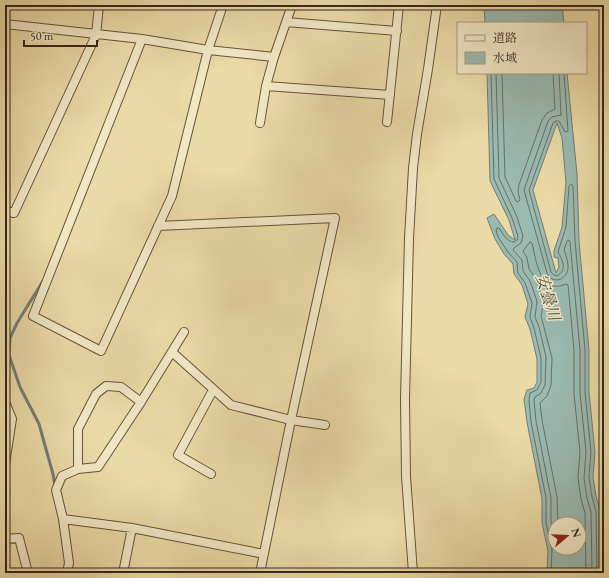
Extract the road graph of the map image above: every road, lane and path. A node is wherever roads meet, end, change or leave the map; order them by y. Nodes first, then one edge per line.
1 (99, 5) edge
2 (223, 5) edge
3 (292, 5) edge
4 (399, 5) edge
5 (437, 5) edge
6 (286, 22) junction
7 (5, 24) edge
8 (397, 31) junction
9 (96, 35) junction
10 (142, 40) junction
11 (208, 50) junction
12 (274, 57) junction
13 (266, 86) junction
14 (390, 95) junction
15 (387, 122) dead end
16 (260, 123) dead end
17 (5, 211) edge
18 (158, 226) junction
19 (184, 332) dead end
20 (172, 352) junction
21 (213, 390) junction
22 (5, 402) edge
23 (140, 402) junction
24 (291, 420) junction
25 (325, 425) dead end
26 (5, 464) edge
27 (78, 469) junction
28 (211, 474) dead end
29 (63, 519) junction
30 (132, 528) junction
31 (5, 539) edge
32 (264, 554) junction
33 (28, 573) edge
34 (67, 573) edge
35 (123, 573) edge
36 (260, 573) edge
37 (413, 573) edge

1 - 9 street
2 - 11 street
3 - 6 street
4 - 8 street
5 - 37 street
6 - 8 street
6 - 12 street
7 - 9 street
8 - 14 street
9 - 10 street
9 - 17 street
10 - 11 street
10 - 18 street
11 - 12 street
11 - 18 street
12 - 13 street
13 - 14 street
13 - 16 street
14 - 15 street
18 - 24 street
19 - 20 street
20 - 21 street
20 - 23 street
21 - 24 street
21 - 28 street
22 - 26 street
23 - 27 street
23 - 27 street
24 - 25 street
24 - 32 street
27 - 29 street
29 - 30 street
29 - 34 street
30 - 32 street
30 - 35 street
31 - 33 street
32 - 36 street

